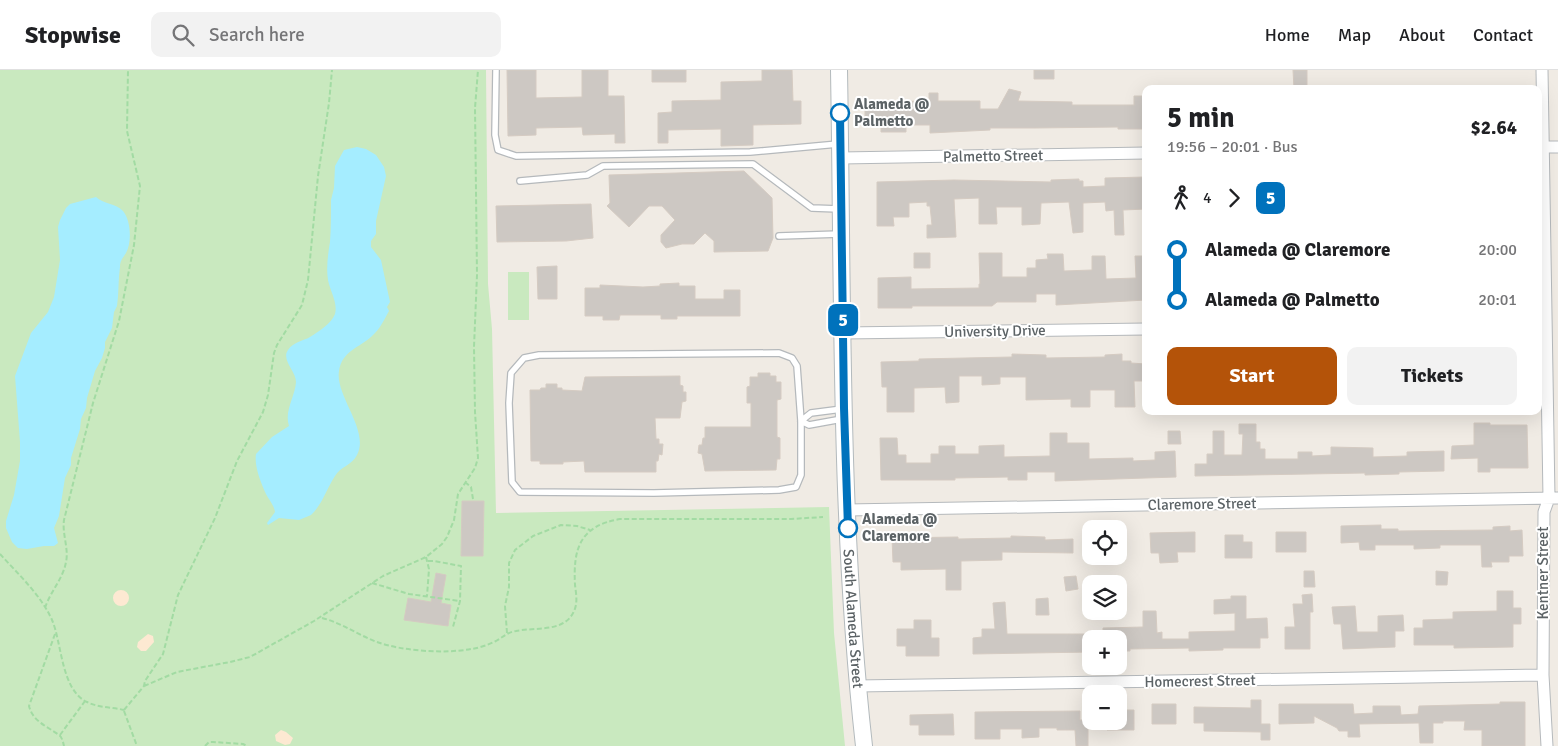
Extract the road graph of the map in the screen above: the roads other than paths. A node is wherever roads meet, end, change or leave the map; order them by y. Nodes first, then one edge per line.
1 (496, 70) edge
2 (839, 70) edge
3 (1542, 70) edge
4 (1542, 85) edge
5 (1542, 147) edge
6 (1558, 147) edge
7 (840, 151) junction
8 (1142, 153) edge
9 (1542, 172) edge
10 (520, 181) dead end
11 (841, 209) junction
12 (842, 233) junction
13 (779, 236) dead end
14 (1548, 324) edge
15 (1142, 329) edge
16 (843, 332) junction
17 (844, 414) junction
18 (801, 420) junction
19 (1554, 498) edge
20 (847, 510) junction
21 (1543, 675) junction
22 (857, 686) junction
23 (864, 746) edge
24 (1548, 746) edge

1 - 7 lane
2 - 7 main road, South Alameda Street
3 - 4 street, Kentner Street
5 - 6 street
7 - 8 street, Palmetto Street
7 - 11 main road, South Alameda Street
9 - 14 street, Kentner Street
10 - 11 lane
11 - 12 main road, South Alameda Street
12 - 13 lane
12 - 16 main road, South Alameda Street
14 - 19 street, Kentner Street
15 - 16 street, University Drive
16 - 17 main road, South Alameda Street
17 - 18 lane
17 - 18 lane
17 - 20 main road, South Alameda Street
18 - 18 lane
19 - 20 street, Claremore Street
19 - 21 street, Kentner Street
20 - 22 main road, South Alameda Street
21 - 22 street, Homecrest Street
21 - 24 street, Kentner Street
22 - 23 main road, South Alameda Street

